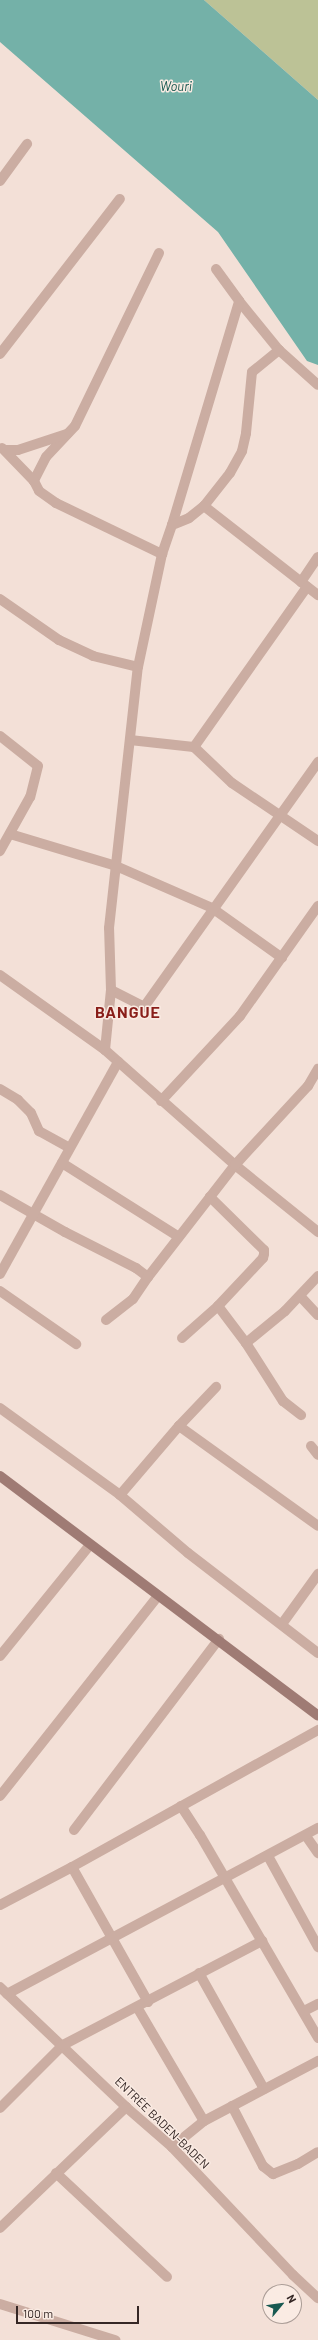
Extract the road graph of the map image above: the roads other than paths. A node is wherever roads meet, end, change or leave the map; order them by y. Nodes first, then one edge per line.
1 (27, 144) dead end
2 (0, 181) edge
3 (120, 199) dead end
4 (159, 253) dead end
5 (216, 269) dead end
6 (239, 301) junction
7 (279, 350) junction
8 (0, 354) edge
9 (318, 385) edge
10 (68, 434) junction
11 (2, 448) edge
12 (34, 481) junction
13 (204, 506) junction
14 (172, 525) junction
15 (162, 554) junction
16 (318, 556) edge
17 (304, 584) junction
18 (318, 595) edge
19 (0, 599) edge
20 (138, 667) junction
21 (0, 736) edge
22 (130, 740) junction
23 (194, 747) junction
24 (318, 762) edge
25 (281, 817) junction
26 (10, 834) junction
27 (318, 841) edge
28 (0, 851) edge
29 (116, 866) junction
30 (318, 906) edge
31 (212, 908) junction
32 (282, 958) junction
33 (0, 975) edge
34 (111, 990) junction
35 (105, 1050) junction
36 (118, 1062) junction
37 (318, 1069) edge
38 (0, 1089) edge
39 (161, 1101) junction
40 (70, 1148) junction
41 (62, 1162) junction
42 (235, 1165) junction
43 (0, 1195) edge
44 (210, 1197) junction
45 (34, 1214) junction
46 (318, 1232) edge
47 (179, 1237) junction
48 (0, 1274) edge
49 (318, 1276) edge
50 (148, 1277) junction
51 (0, 1291) edge
52 (300, 1296) junction
53 (218, 1306) junction
54 (318, 1315) edge
55 (106, 1320) dead end
56 (182, 1338) dead end
57 (246, 1343) junction
58 (76, 1344) dead end
59 (216, 1387) dead end
60 (0, 1408) edge
61 (301, 1415) dead end
62 (179, 1426) junction
63 (311, 1446) dead end
64 (318, 1455) edge
65 (0, 1476) edge
66 (120, 1495) junction
67 (318, 1526) edge
68 (90, 1545) junction
69 (318, 1574) edge
70 (158, 1596) junction
71 (282, 1624) junction
72 (219, 1639) junction
73 (318, 1653) edge
74 (0, 1656) edge
75 (318, 1716) edge
76 (318, 1730) edge
77 (0, 1796) edge
78 (181, 1806) junction
79 (318, 1828) edge
80 (74, 1830) dead end
81 (306, 1836) junction
82 (318, 1853) edge
83 (268, 1856) junction
84 (72, 1867) junction
85 (224, 1879) junction
86 (0, 1905) edge
87 (113, 1939) junction
88 (262, 1941) junction
89 (318, 1947) edge
90 (199, 1973) junction
91 (4, 1991) edge
92 (148, 2002) junction
93 (318, 2004) edge
94 (137, 2007) junction
95 (304, 2012) junction
96 (318, 2038) edge
97 (63, 2045) junction
98 (318, 2061) edge
99 (264, 2089) junction
100 (232, 2106) junction
101 (126, 2107) junction
102 (0, 2108) edge
103 (204, 2121) junction
104 (172, 2146) junction
105 (318, 2152) edge
106 (56, 2173) junction
107 (0, 2228) edge
108 (167, 2277) dead end
109 (318, 2298) edge
110 (0, 2304) edge
111 (115, 2340) edge

1 - 2 street
3 - 8 street
4 - 10 street
5 - 6 street
6 - 7 street
6 - 14 street
7 - 9 street
7 - 13 street
10 - 11 street
10 - 12 street
11 - 12 street
12 - 15 street
13 - 14 street
13 - 17 street
14 - 15 street
15 - 20 street
16 - 17 street
17 - 18 street
17 - 23 street
19 - 20 street
20 - 22 street
21 - 26 street
22 - 23 street
22 - 29 street
23 - 25 street
24 - 25 street
25 - 27 street
25 - 31 street
26 - 28 street
26 - 29 street
29 - 31 street
29 - 34 street
30 - 32 street
31 - 32 street
31 - 34 street
32 - 39 street
33 - 35 street
34 - 35 street
35 - 36 street
36 - 39 street
36 - 40 street
37 - 42 street
38 - 40 street
39 - 42 street
40 - 41 street
41 - 45 street
41 - 47 street
42 - 44 street
42 - 46 street
43 - 45 street
44 - 47 street
44 - 53 street
45 - 48 street
45 - 50 street
47 - 50 street
49 - 52 street
50 - 55 street
51 - 58 street
52 - 54 street
52 - 57 street
53 - 56 street
53 - 57 street
57 - 61 street
59 - 62 street
60 - 66 street
62 - 66 street
62 - 67 street
63 - 64 street
65 - 68 main road
66 - 71 street
68 - 70 main road
68 - 74 street
69 - 71 street
70 - 72 main road
70 - 77 street
71 - 73 street
72 - 75 main road
72 - 80 street
76 - 78 street
78 - 84 street
78 - 85 street
79 - 81 street
81 - 82 street
81 - 83 street
83 - 85 street
83 - 89 street
84 - 86 street
84 - 87 street
85 - 87 street
85 - 88 street
87 - 91 street
87 - 92 street
88 - 90 street
88 - 95 street
90 - 92 street
90 - 99 street
91 - 97 street, ENTRÉE BADEN-BADEN
92 - 94 street
93 - 95 street
94 - 97 street
94 - 103 street
95 - 96 street
97 - 101 street, ENTRÉE BADEN-BADEN
97 - 102 street
98 - 99 street
99 - 100 street
100 - 103 street
100 - 105 street
101 - 104 street, ENTRÉE BADEN-BADEN
101 - 106 street
103 - 104 street
104 - 109 street, ENTRÉE BADEN-BADEN
106 - 107 street
106 - 108 street
110 - 111 street

